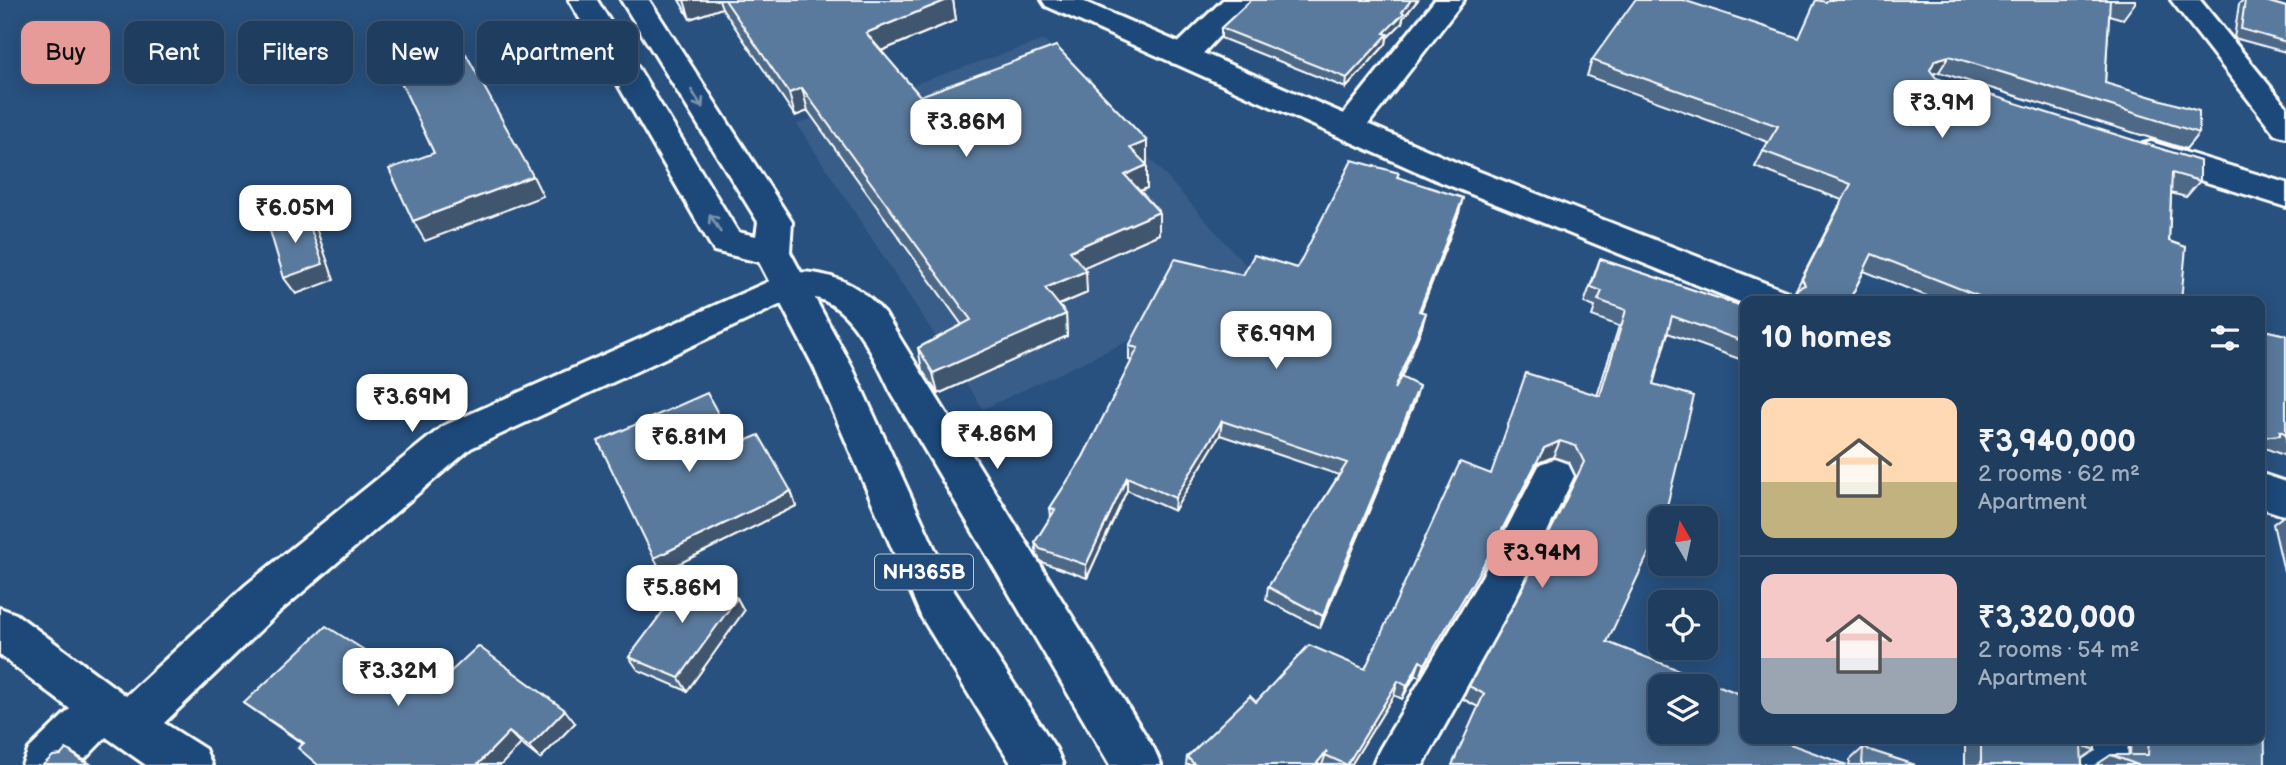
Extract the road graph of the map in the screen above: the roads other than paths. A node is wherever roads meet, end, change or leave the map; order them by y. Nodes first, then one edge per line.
1 (583, 0) edge
2 (635, 0) edge
3 (1056, 0) edge
4 (1238, 0) edge
5 (1450, 0) edge
6 (2185, 0) edge
7 (1183, 56) junction
8 (2286, 127) edge
9 (1349, 128) junction
10 (2119, 142) edge
11 (2286, 195) edge
12 (781, 269) junction
13 (1762, 296) edge
14 (1554, 476) dead end
15 (2265, 492) edge
16 (2286, 499) edge
17 (0, 628) edge
18 (116, 716) junction
19 (2104, 744) edge
20 (46, 765) edge
21 (188, 765) edge
22 (1039, 765) edge
23 (1138, 765) edge
24 (1397, 765) edge
25 (2103, 765) edge

12 -> 1 main road
2 -> 12 main road
3 - 7 main road
4 - 7 main road
5 - 9 main road
6 - 8 main road
7 - 9 main road
9 - 13 main road
10 - 11 main road
12 - 18 main road
12 - 22 main road, NH365B
12 - 23 main road
14 - 24 main road
15 - 16 main road
17 - 18 main road
18 - 20 main road
18 - 21 main road
19 - 25 main road

